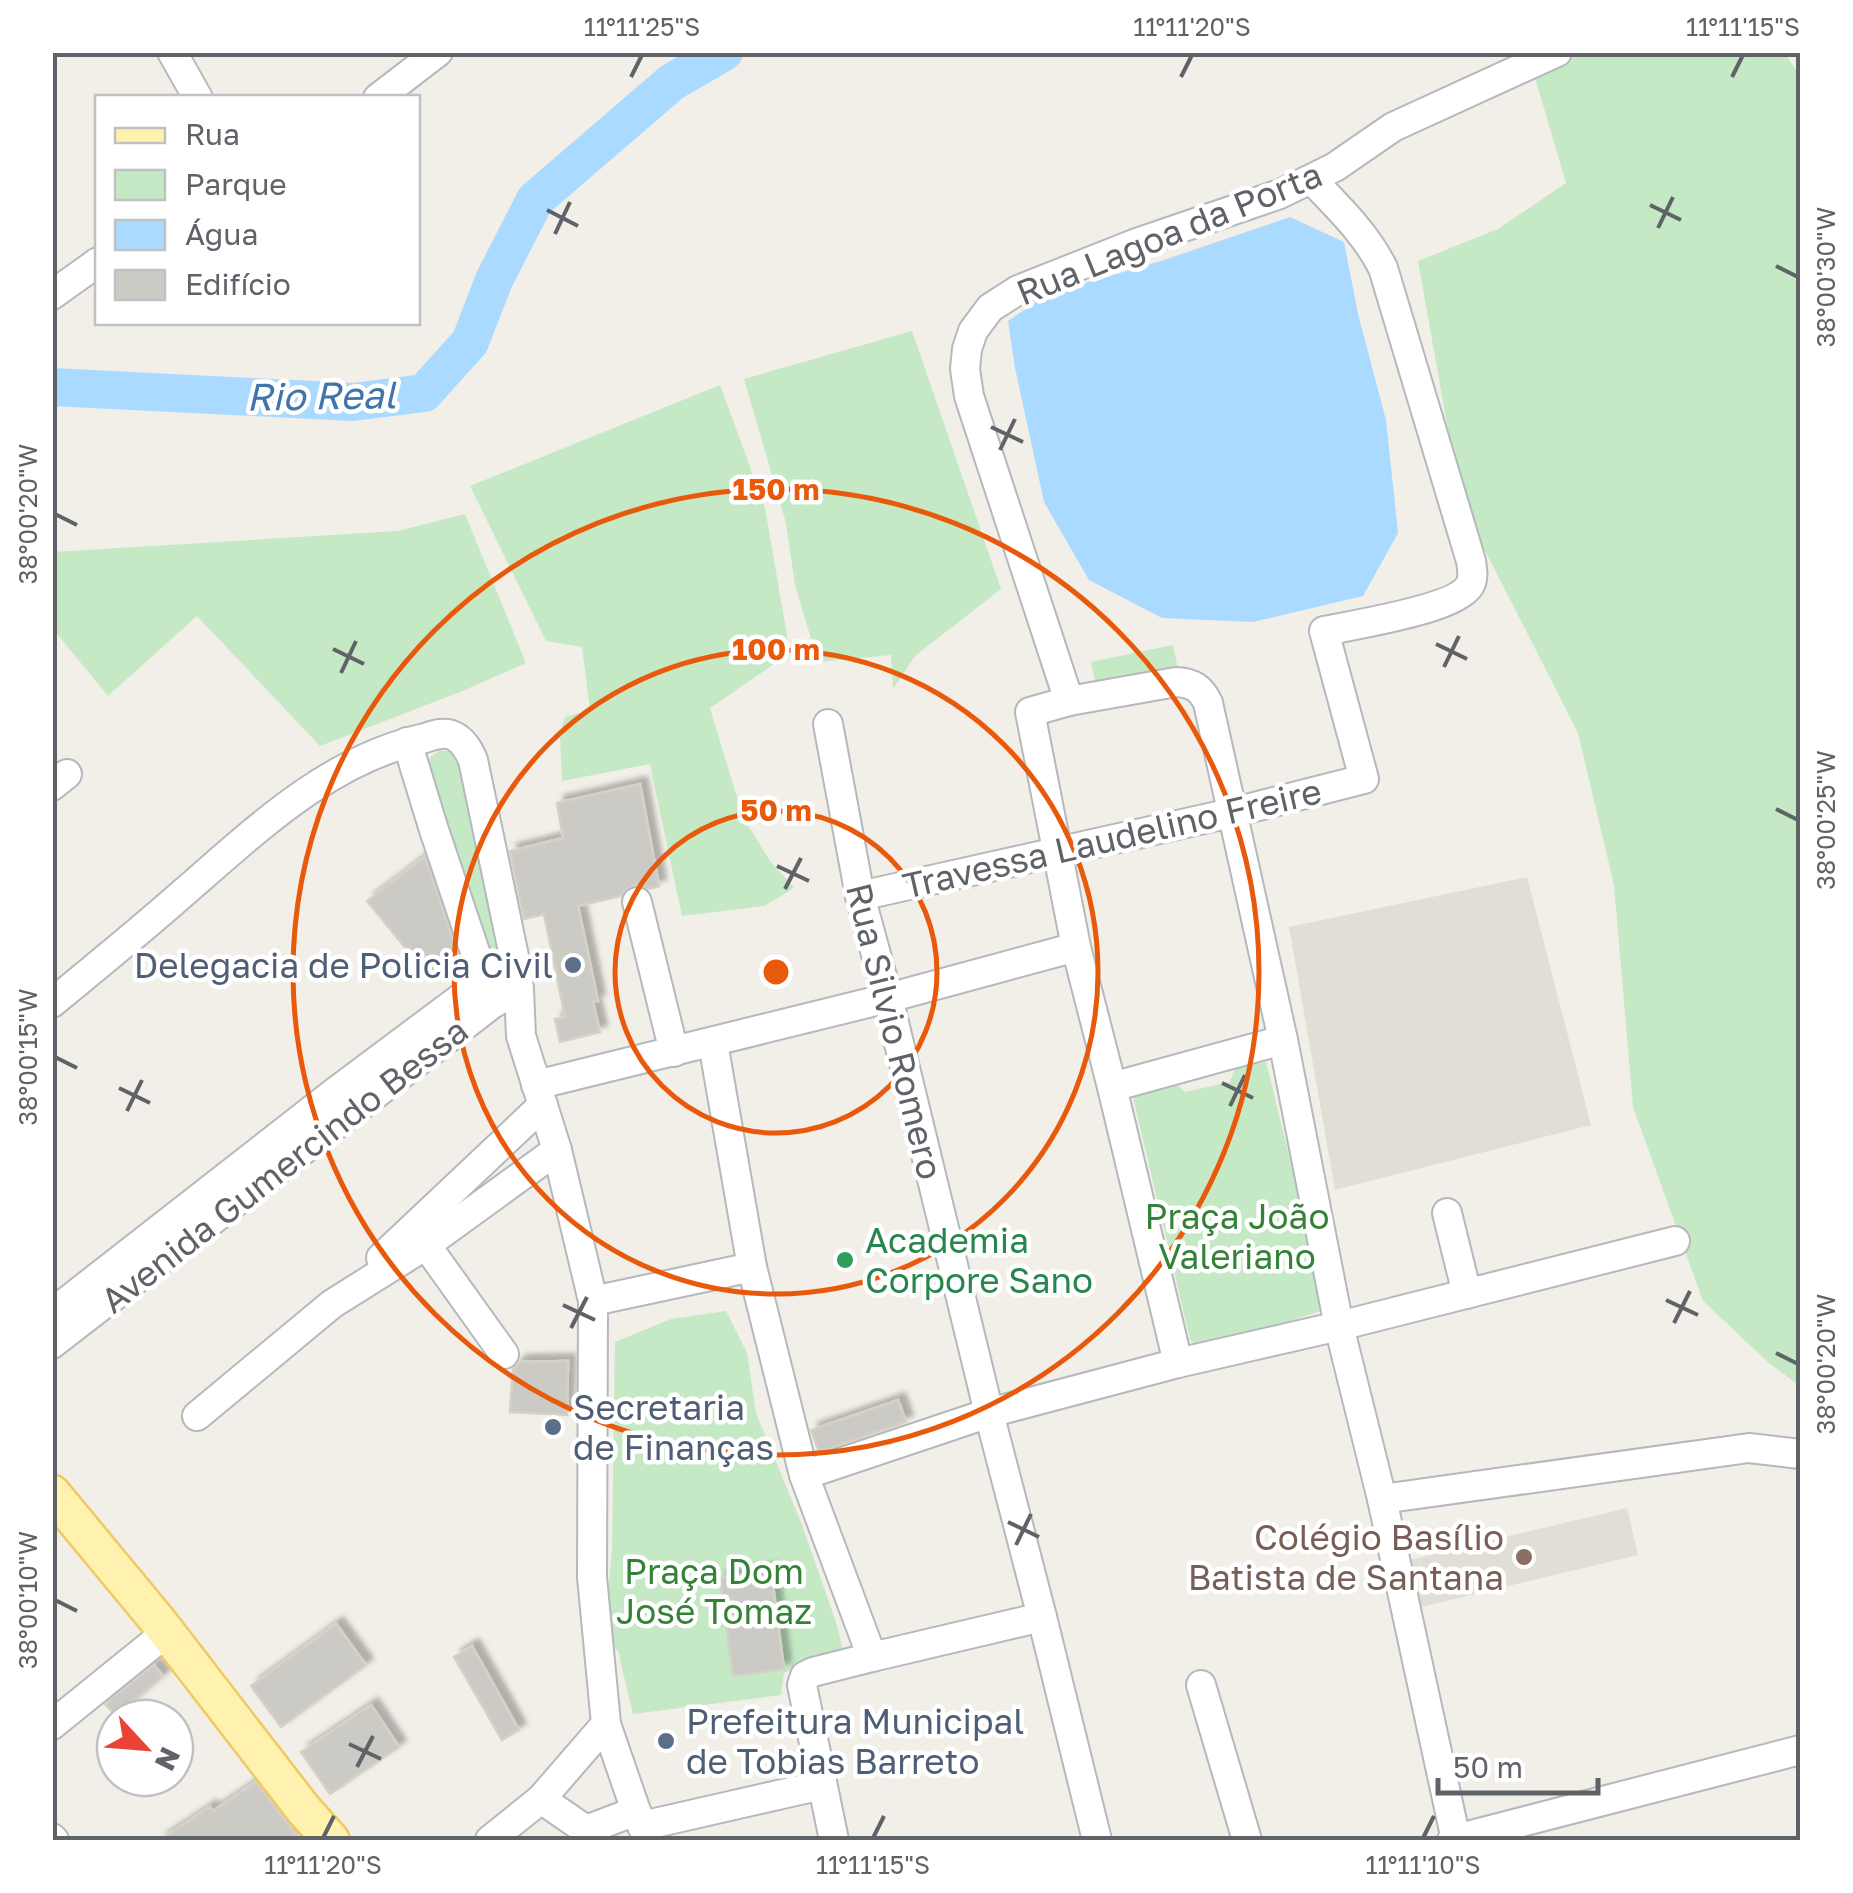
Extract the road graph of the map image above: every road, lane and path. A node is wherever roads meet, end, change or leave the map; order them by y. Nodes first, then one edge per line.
1 (172, 52) edge
2 (438, 52) edge
3 (1558, 52) edge
4 (196, 95) edge
5 (382, 95) edge
6 (1312, 180) junction
7 (95, 264) edge
8 (52, 294) edge
9 (1068, 701) junction
10 (828, 724) dead end
11 (407, 742) junction
12 (1231, 813) junction
13 (1057, 853) junction
14 (860, 896) junction
15 (637, 902) dead end
16 (1076, 948) junction
17 (517, 975) junction
18 (488, 992) junction
19 (888, 998) junction
20 (52, 1003) edge
21 (520, 1036) junction
22 (1283, 1040) junction
23 (713, 1043) junction
24 (674, 1052) junction
25 (1112, 1087) junction
26 (540, 1095) junction
27 (556, 1150) junction
28 (1447, 1214) dead end
29 (1675, 1241) dead end
30 (426, 1245) junction
31 (752, 1267) junction
32 (1467, 1294) junction
33 (593, 1301) junction
34 (332, 1304) junction
35 (52, 1313) edge
36 (1339, 1326) junction
37 (52, 1344) edge
38 (504, 1354) dead end
39 (1178, 1363) junction
40 (988, 1413) junction
41 (197, 1416) dead end
42 (1800, 1454) edge
43 (804, 1475) junction
44 (52, 1493) edge
45 (1382, 1499) junction
46 (1042, 1617) junction
47 (167, 1632) junction
48 (872, 1658) junction
49 (1201, 1685) dead end
50 (606, 1724) junction
51 (52, 1725) edge
52 (1800, 1750) edge
53 (822, 1785) junction
54 (542, 1799) junction
55 (312, 1826) edge
56 (642, 1826) edge
57 (590, 1835) edge
58 (331, 1840) edge
59 (490, 1840) edge
60 (834, 1840) edge
61 (1097, 1840) edge
62 (1247, 1840) edge
63 (1455, 1840) edge

1 - 4 street
2 - 5 street
3 - 6 street, Rua Lagoa da Porta
6 - 9 street, Rua Lagoa da Porta
6 - 12 street, Travessa Laudelino Freire
7 - 8 street
9 - 12 street
9 - 13 street
10 - 14 street, Rua Silvio Romero
11 - 17 street
11 - 18 street
11 - 20 street
12 - 13 street, Travessa Laudelino Freire
12 - 22 street
13 - 14 street, Travessa Laudelino Freire
13 - 16 street
14 - 19 street, Rua Silvio Romero
15 - 24 street
16 - 19 street
16 - 25 street
17 - 18 street, Avenida Gumercindo Bessa
17 - 21 street
18 - 21 street
18 - 35 street, Avenida Gumercindo Bessa
18 - 37 street, Avenida Gumercindo Bessa
19 - 23 street
19 - 40 street, Rua Silvio Romero
21 - 26 street
22 - 25 street
22 - 36 street
23 - 24 street
23 - 31 street
24 - 26 street
25 - 39 street
26 - 27 street
26 - 34 street
27 - 30 street
27 - 33 street
28 - 32 street
29 - 32 street
30 - 34 street
30 - 38 street
31 - 33 street
31 - 43 street
32 - 36 street
33 - 50 street
34 - 41 street
36 - 39 street
36 - 45 street
39 - 40 street
40 - 43 street
40 - 46 street, Rua Silvio Romero
42 - 45 street
43 - 48 street
44 - 47 main road
45 - 63 street
46 - 48 street
46 - 61 street, Rua Silvio Romero
47 - 51 street
47 - 55 main road
48 - 53 street
49 - 62 street
50 - 54 street
50 - 56 street
52 - 63 street
53 - 56 street
53 - 60 street
54 - 57 street
54 - 59 street
55 - 58 main road
56 - 57 street

